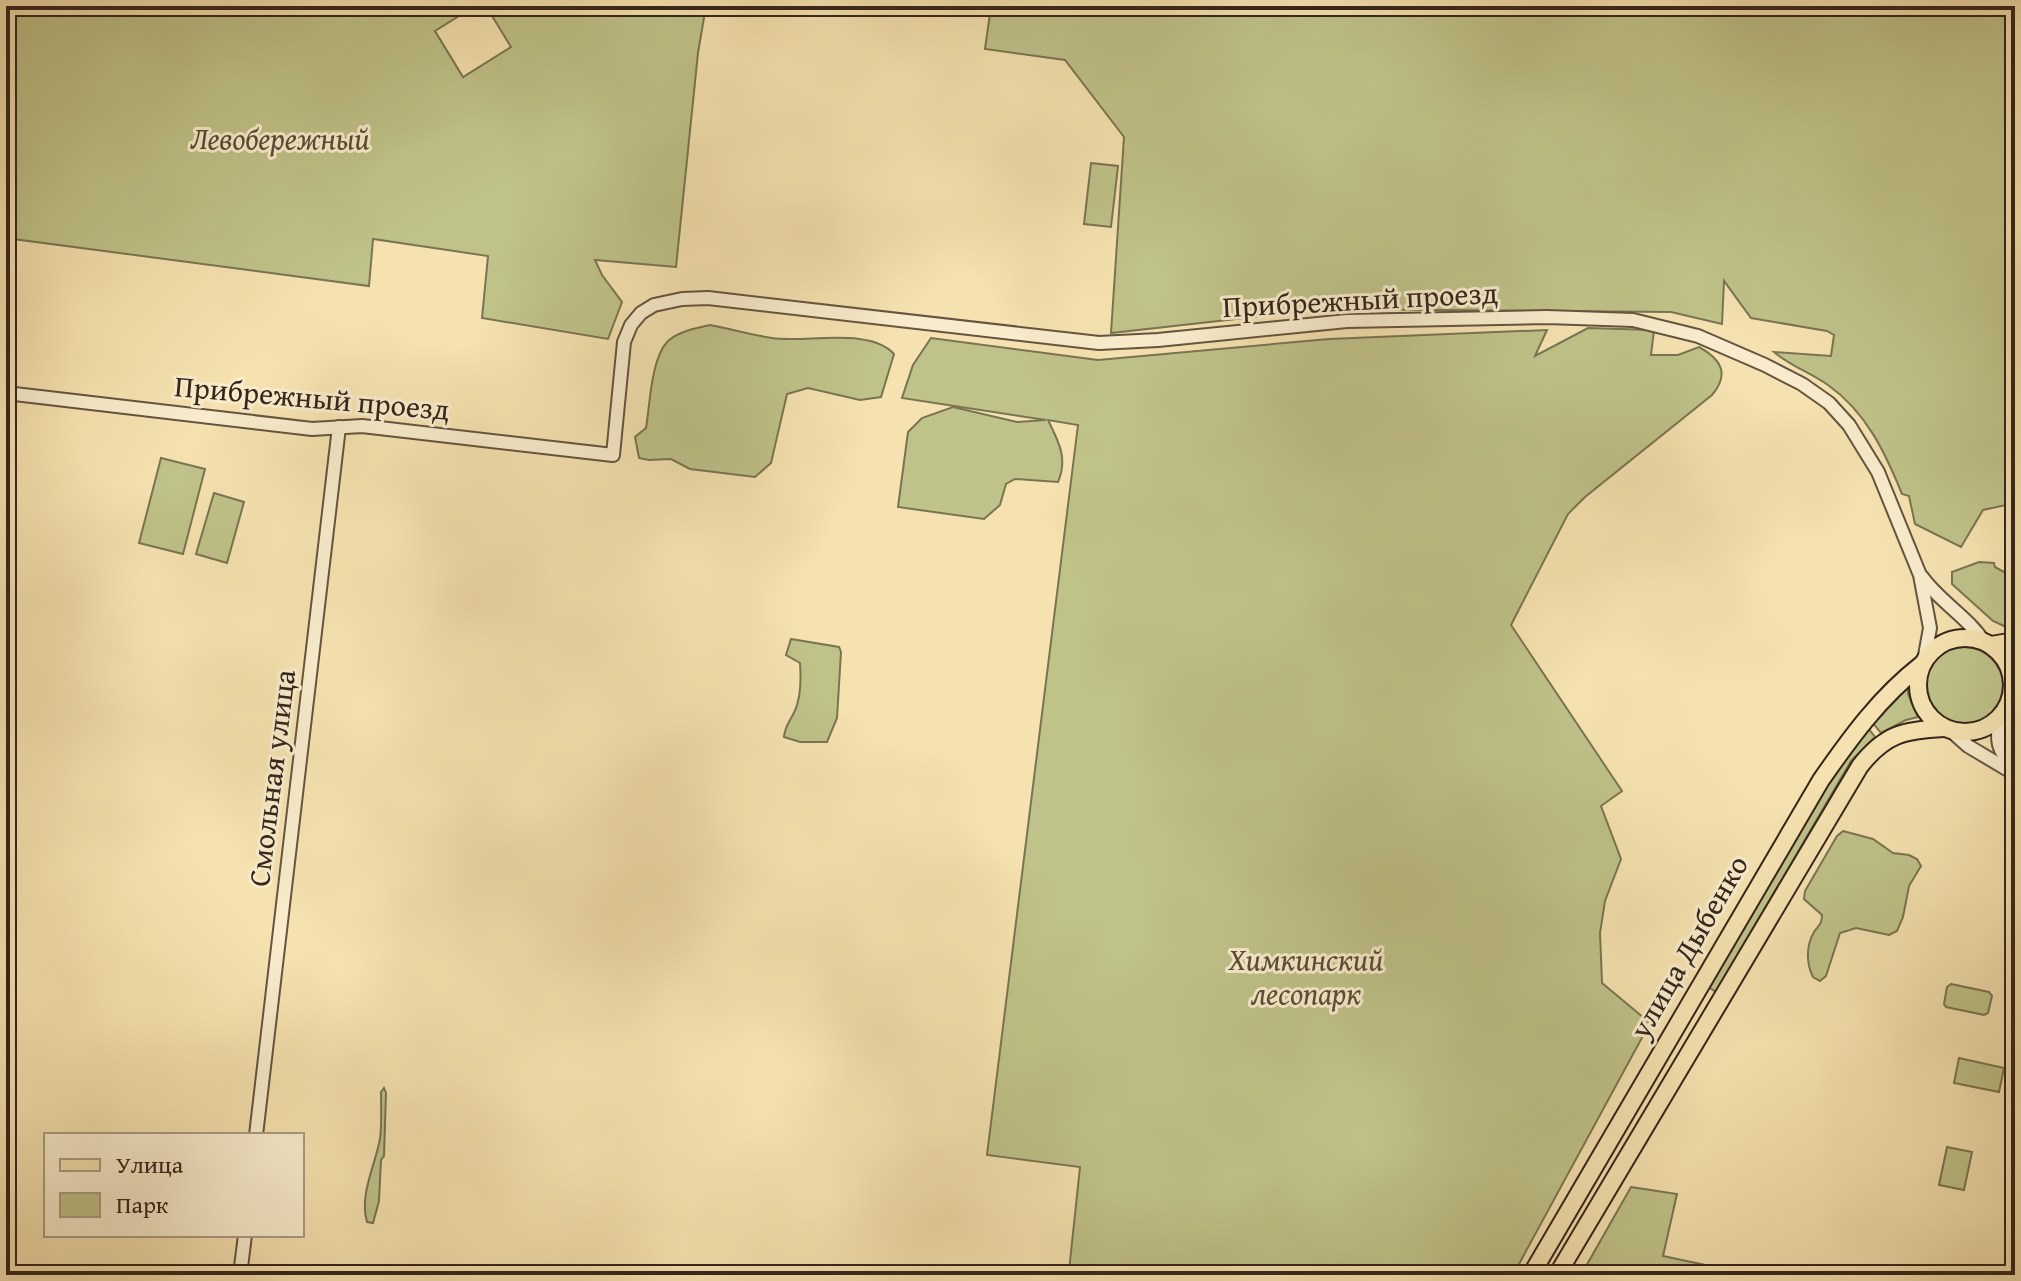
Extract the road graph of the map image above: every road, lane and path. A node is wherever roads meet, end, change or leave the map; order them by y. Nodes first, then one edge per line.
1 (6, 393) edge
2 (339, 427) junction
3 (1920, 575) junction
4 (2015, 641) edge
5 (1988, 644) junction
6 (1923, 663) junction
7 (2008, 707) edge
8 (1947, 729) junction
9 (2015, 767) edge
10 (2015, 774) edge
11 (256, 1133) edge
12 (245, 1237) edge
13 (240, 1275) edge
14 (1531, 1275) edge
15 (1557, 1275) edge

1 - 2 street, Прибрежный проезд
2 - 3 street, Прибрежный проезд
2 - 11 street, Смольная улица
3 - 5 street, Прибрежный проезд
3 - 6 street, Прибрежный проезд
4 - 5 main road
5 - 6 main road
5 - 7 main road
6 - 8 main road
6 - 14 main road, улица Дыбенко
7 - 8 main road
7 - 9 street
8 - 10 street
8 - 15 main road, улица Дыбенко
12 - 13 street

